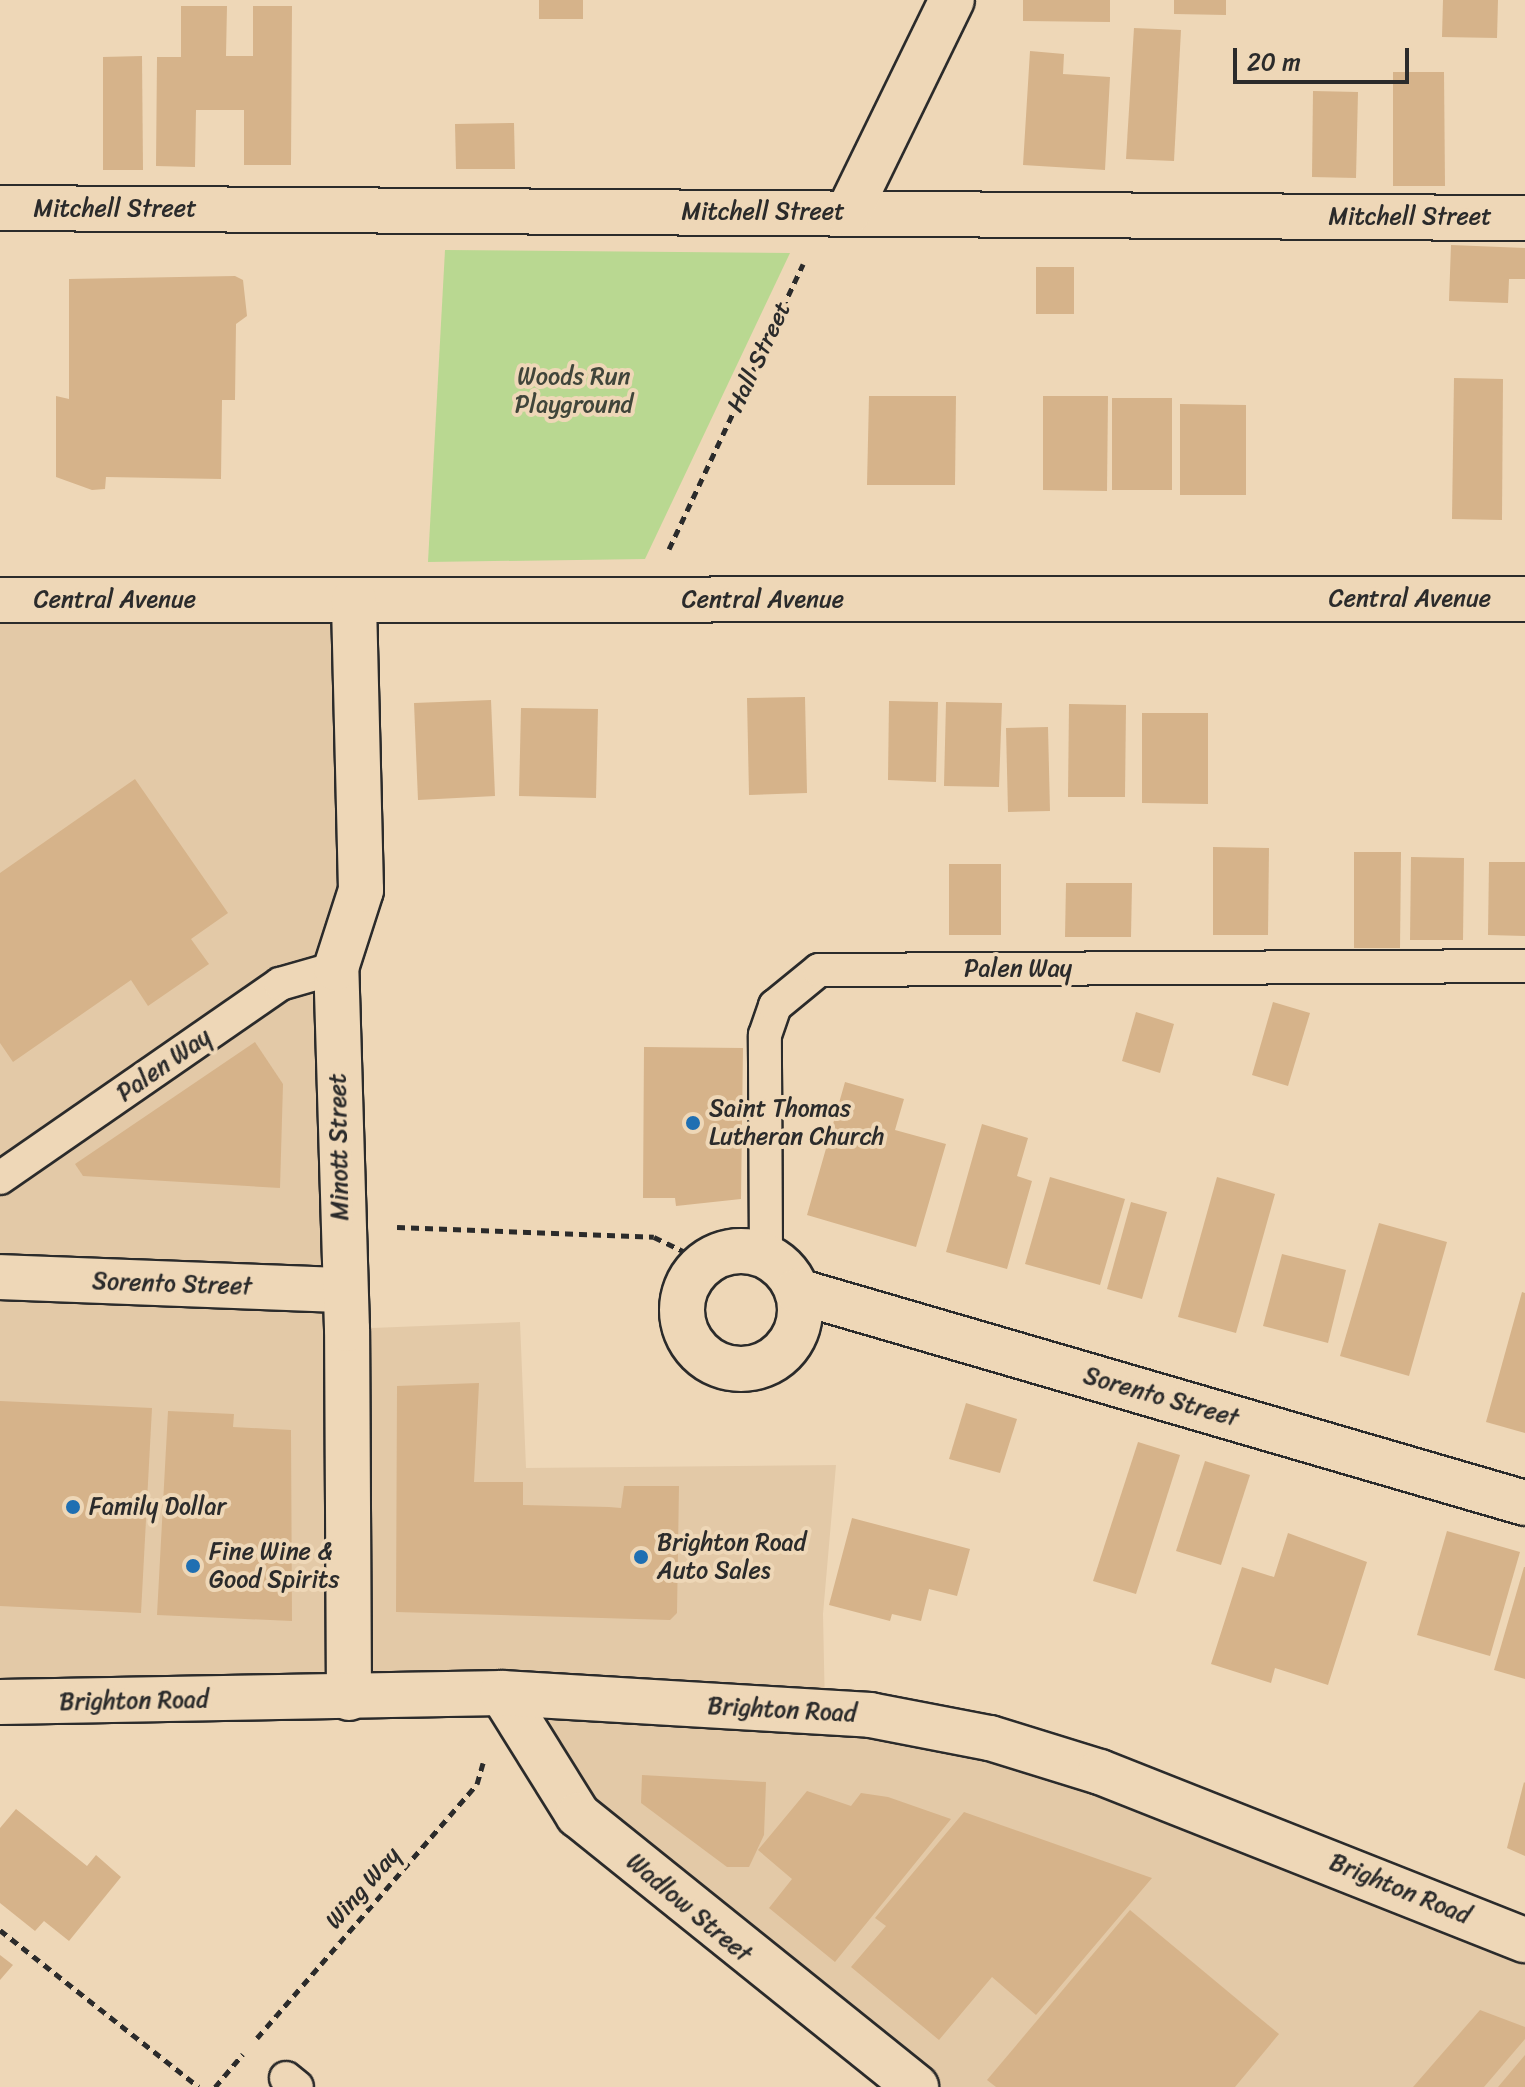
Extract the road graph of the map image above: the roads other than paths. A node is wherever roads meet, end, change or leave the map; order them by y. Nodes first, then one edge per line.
1 (952, 0) edge
2 (0, 208) edge
3 (837, 213) junction
4 (1525, 218) edge
5 (1525, 599) edge
6 (0, 600) edge
7 (354, 600) junction
8 (1525, 966) edge
9 (336, 968) junction
10 (0, 1178) edge
11 (766, 1255) junction
12 (0, 1277) edge
13 (344, 1290) junction
14 (797, 1291) junction
15 (1525, 1503) edge
16 (502, 1693) junction
17 (349, 1698) junction
18 (0, 1702) edge
19 (1525, 1940) edge
20 (916, 2087) edge

1 - 3 street
2 - 3 street, Mitchell Street
3 - 4 street, Mitchell Street
5 - 7 street, Central Avenue
6 - 7 street, Central Avenue
7 - 9 street, Minott Street
8 - 11 lane, Palen Way
9 - 10 lane, Palen Way
9 - 13 street, Minott Street
11 - 14 street
11 - 14 street
12 - 13 street, Sorento Street
13 - 17 street, Minott Street
14 - 15 street, Sorento Street
16 - 17 street, Brighton Road
16 - 19 street, Brighton Road
16 - 20 street, Wadlow Street
17 - 18 street, Brighton Road

